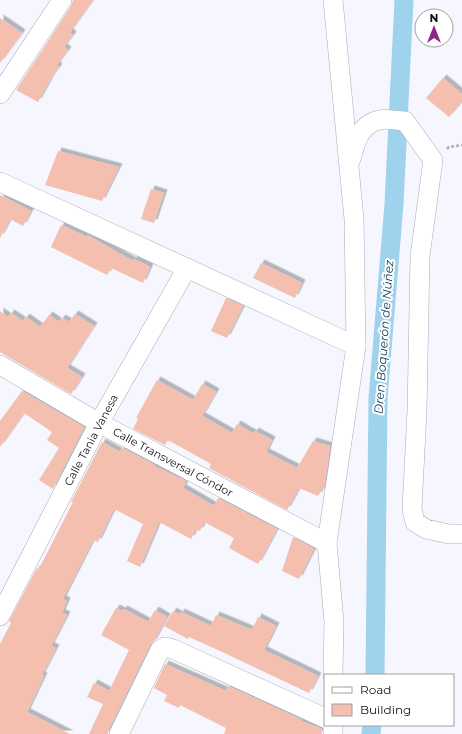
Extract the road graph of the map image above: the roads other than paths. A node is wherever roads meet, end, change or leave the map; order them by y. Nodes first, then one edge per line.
1 (62, 0) edge
2 (333, 0) edge
3 (0, 94) edge
4 (349, 168) junction
5 (0, 182) edge
6 (187, 268) junction
7 (356, 346) junction
8 (0, 365) edge
9 (99, 423) junction
10 (462, 534) edge
11 (327, 543) junction
12 (0, 616) edge
13 (333, 674) edge
14 (324, 718) edge
15 (119, 734) edge

1 - 3 street
2 - 4 street
4 - 7 street
4 - 10 street
5 - 6 street
6 - 7 street
6 - 9 street, Calle Tania Vanesa
7 - 11 street
8 - 9 street, Calle Transversal Cóndor
9 - 11 street, Calle Transversal Cóndor
9 - 12 street, Calle Tania Vanesa
11 - 13 street
14 - 15 street

